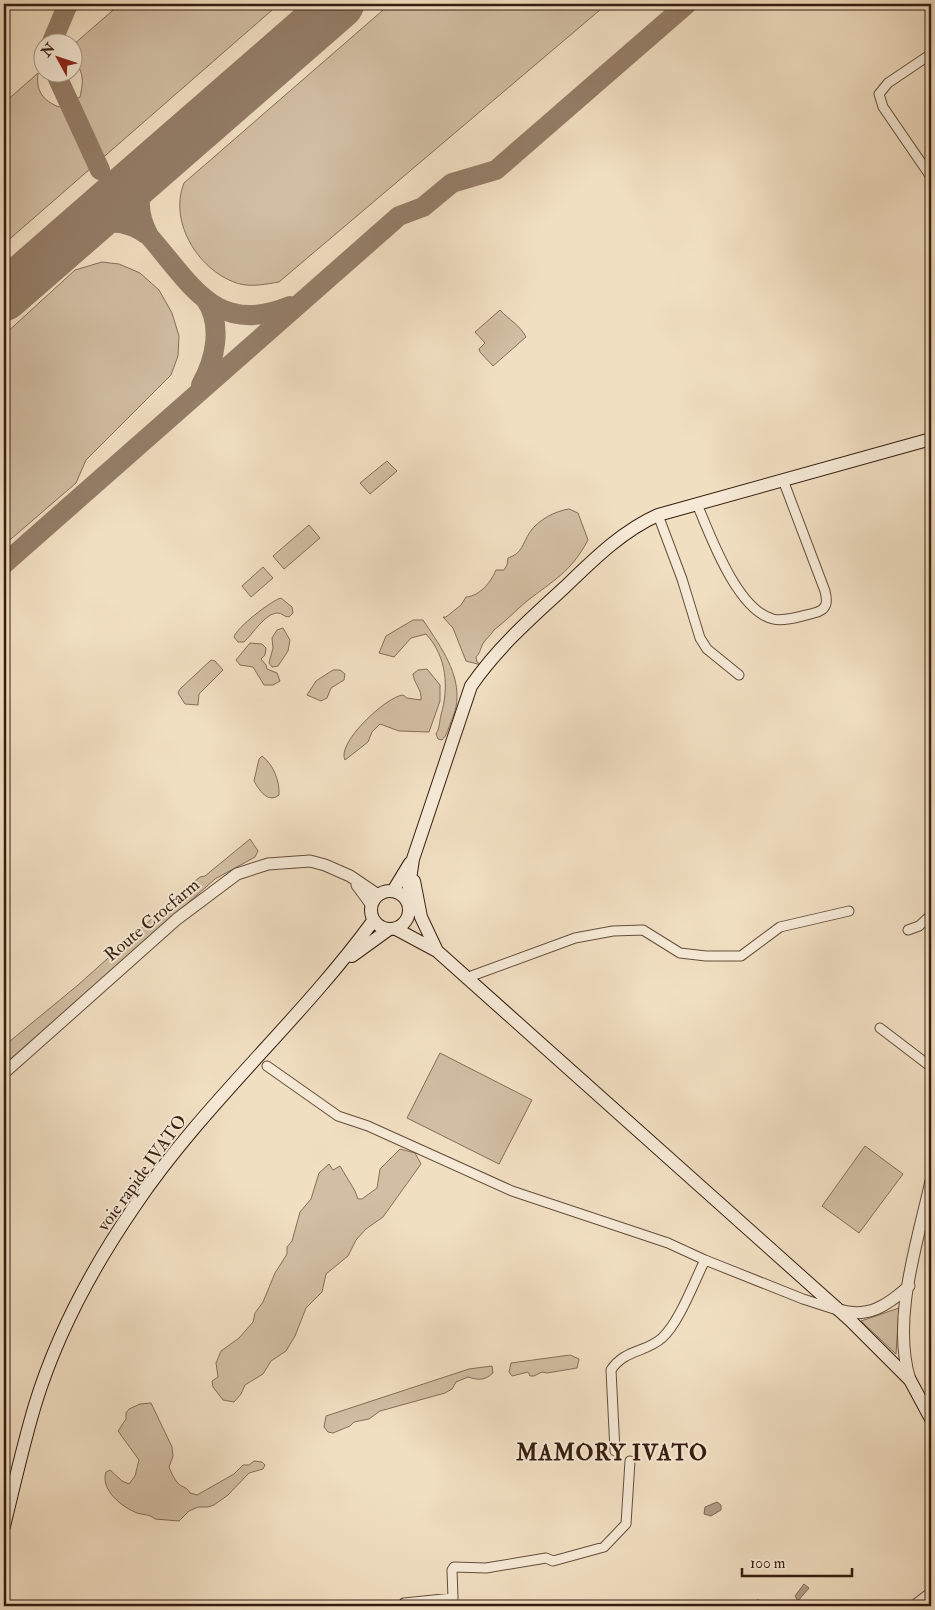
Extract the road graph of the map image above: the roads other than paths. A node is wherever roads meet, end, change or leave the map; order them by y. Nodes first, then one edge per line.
1 (931, 54) edge
2 (931, 178) edge
3 (931, 439) edge
4 (783, 480) junction
5 (697, 504) junction
6 (658, 515) junction
7 (739, 676) dead end
8 (413, 859) junction
9 (393, 891) junction
10 (374, 899) junction
11 (408, 904) junction
12 (849, 911) dead end
13 (931, 915) edge
14 (373, 921) junction
15 (392, 929) junction
16 (908, 930) dead end
17 (437, 951) junction
18 (342, 964) junction
19 (466, 978) junction
20 (880, 1028) dead end
21 (267, 1066) dead end
22 (931, 1067) edge
23 (4, 1073) edge
24 (931, 1181) edge
25 (705, 1260) junction
26 (909, 1286) junction
27 (839, 1310) junction
28 (910, 1380) junction
29 (931, 1419) edge
30 (615, 1451) dead end
31 (630, 1461) dead end
32 (4, 1526) edge
33 (931, 1592) edge
34 (403, 1606) edge
35 (914, 1606) edge

1 - 2 street
3 - 4 main road
4 - 5 main road
4 - 5 street
5 - 6 main road
6 - 7 street
6 - 8 main road
8 - 9 main road
8 - 11 main road
8 - 17 main road
9 - 10 main road
9 - 11 main road
10 - 14 main road
10 - 23 street, Route Crocfarm
11 - 15 main road
11 - 17 main road
12 - 19 street
13 - 16 street
14 - 15 main road
14 - 18 main road
15 - 17 main road
15 - 18 main road
17 - 19 main road
18 - 32 main road, voie rapide IVATO
19 - 27 main road
20 - 22 street
21 - 25 street
24 - 26 street
25 - 27 street
25 - 30 street
26 - 27 street
26 - 28 street
27 - 28 main road
28 - 29 main road
31 - 34 street
33 - 35 street

